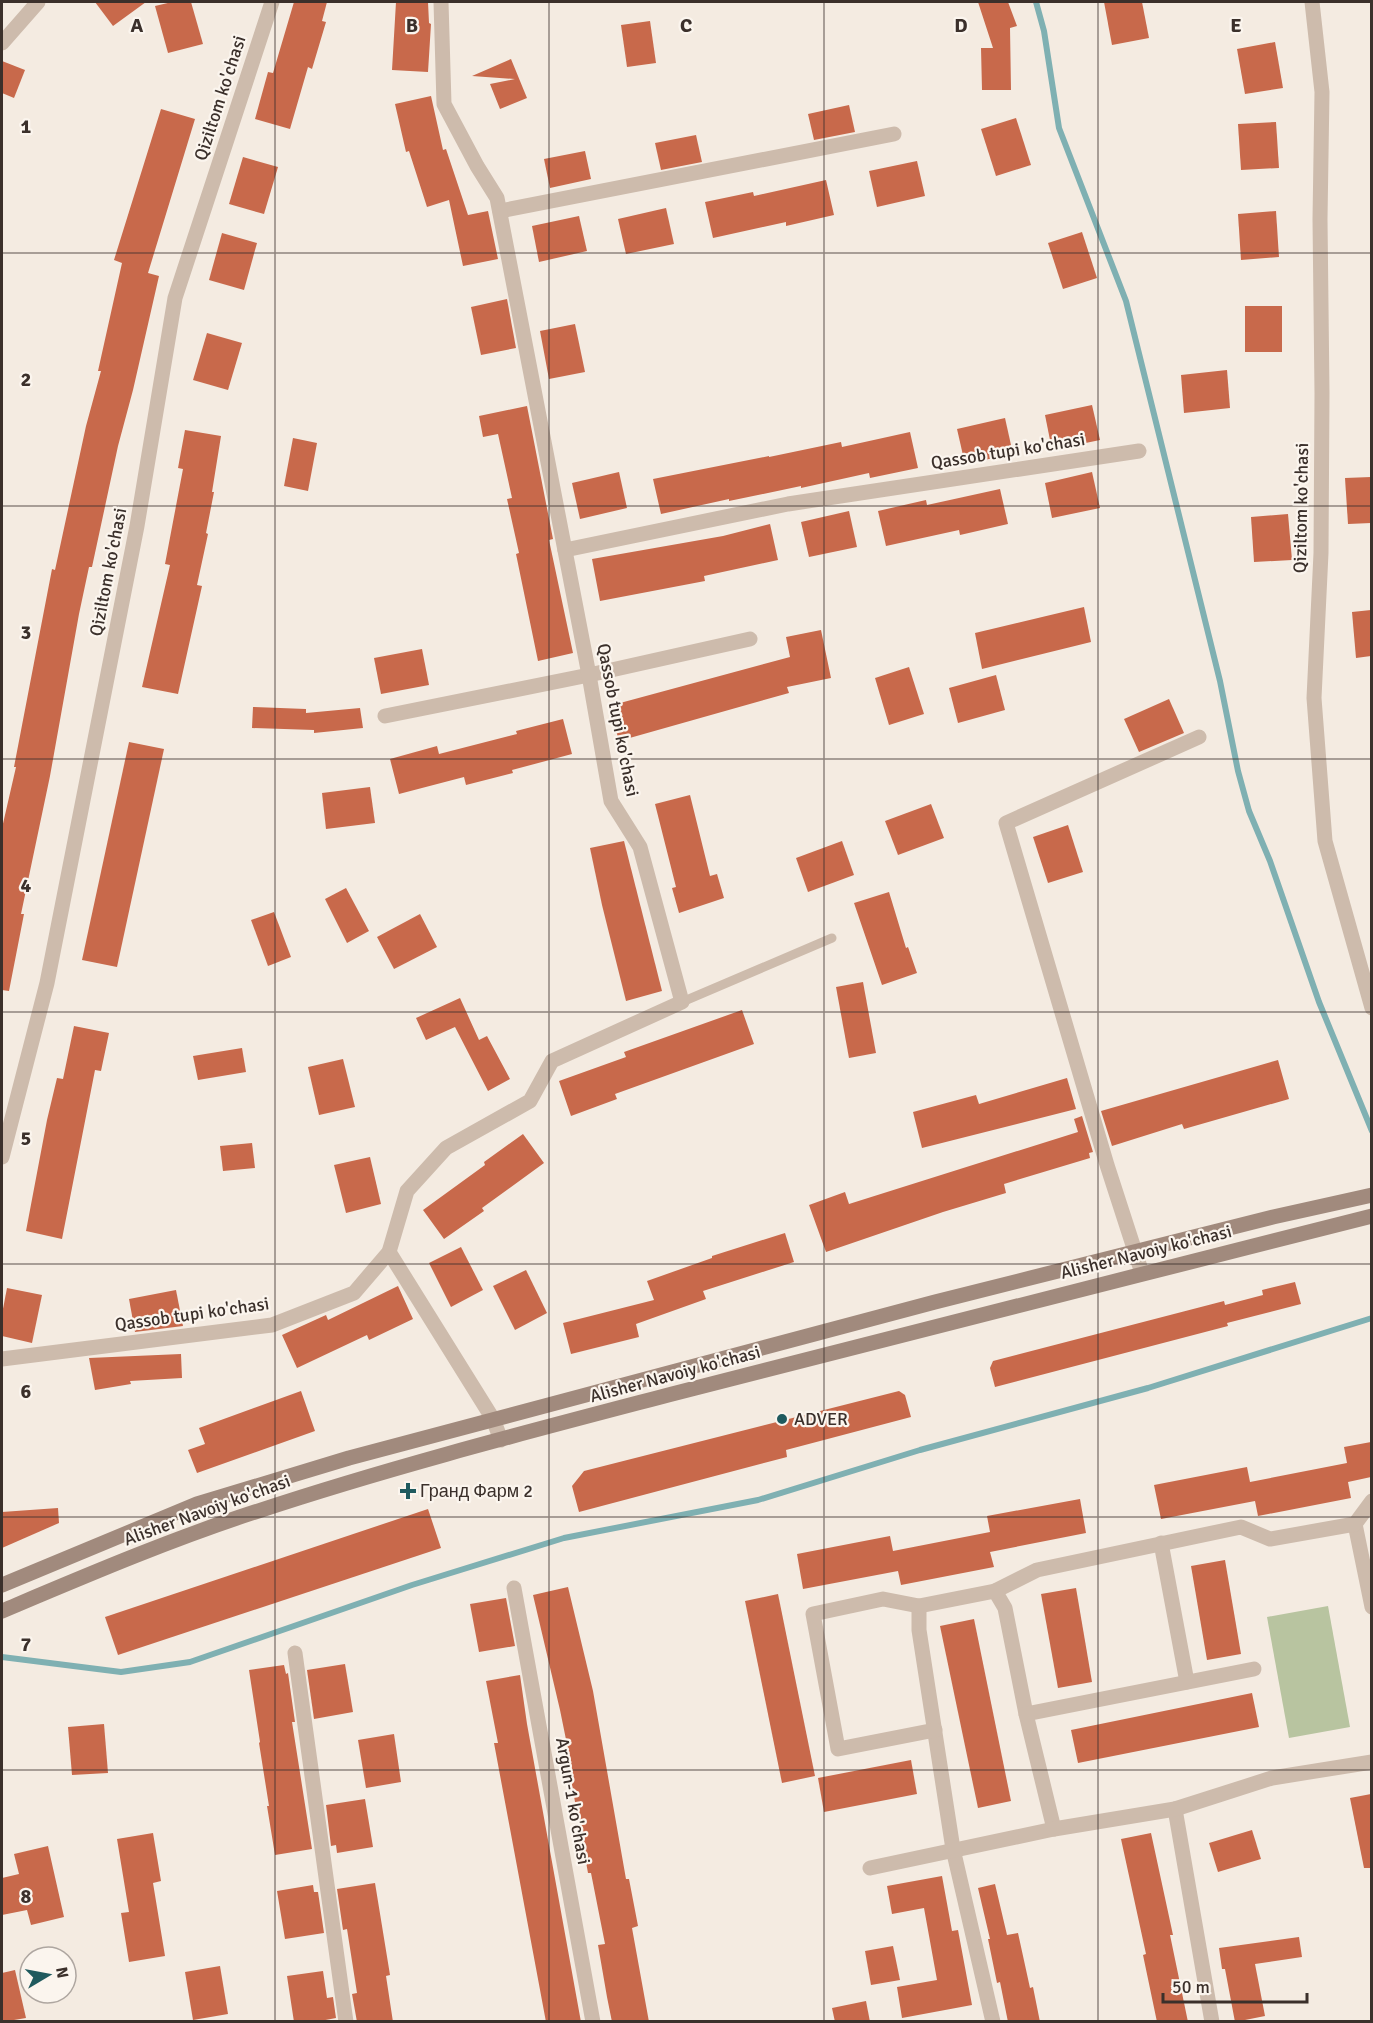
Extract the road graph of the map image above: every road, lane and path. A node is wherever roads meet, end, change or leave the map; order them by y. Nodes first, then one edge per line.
1 (38, 2) edge
2 (272, 2) edge
3 (441, 2) edge
4 (1312, 2) edge
5 (2, 43) edge
6 (894, 135) dead end
7 (500, 211) junction
8 (1139, 451) dead end
9 (565, 550) junction
10 (750, 639) dead end
11 (589, 675) junction
12 (385, 716) dead end
13 (1198, 737) dead end
14 (832, 938) dead end
15 (682, 1002) junction
16 (1371, 1008) edge
17 (2, 1157) edge
18 (1371, 1195) edge
19 (1371, 1216) edge
20 (389, 1252) junction
21 (1136, 1252) junction
22 (1142, 1273) junction
23 (2, 1359) edge
24 (660, 1375) junction
25 (666, 1396) junction
26 (493, 1419) junction
27 (501, 1440) junction
28 (1371, 1501) edge
29 (1355, 1524) junction
30 (1161, 1544) junction
31 (2, 1585) edge
32 (514, 1588) dead end
33 (995, 1591) junction
34 (920, 1606) junction
35 (1371, 1606) edge
36 (2, 1611) edge
37 (295, 1653) dead end
38 (1254, 1669) dead end
39 (1187, 1682) junction
40 (1026, 1714) junction
41 (935, 1730) junction
42 (1371, 1762) edge
43 (1175, 1809) junction
44 (1054, 1829) junction
45 (953, 1849) junction
46 (870, 1868) dead end
47 (346, 2022) edge
48 (593, 2022) edge
49 (993, 2022) edge
50 (1212, 2022) edge

1 - 5 street
2 - 17 street, Qiziltom ko'chasi
3 - 7 street, Qassob tupi ko'chasi
4 - 16 street, Qiziltom ko'chasi
6 - 7 street
7 - 9 street, Qassob tupi ko'chasi
8 - 9 street, Qassob tupi ko'chasi
9 - 11 street, Qassob tupi ko'chasi
10 - 11 street
11 - 12 street
11 - 15 street, Qassob tupi ko'chasi
13 - 21 street
14 - 15 lane
15 - 20 street, Qassob tupi ko'chasi
18 - 21 main road, Alisher Navoiy ko'chasi
19 - 22 main road, Alisher Navoiy ko'chasi
20 - 23 street, Qassob tupi ko'chasi
20 - 26 street
21 - 22 street
21 - 24 main road, Alisher Navoiy ko'chasi
22 - 25 main road, Alisher Navoiy ko'chasi
24 - 25 main road
24 - 26 main road, Alisher Navoiy ko'chasi
25 - 27 main road, Alisher Navoiy ko'chasi
26 - 27 street
26 - 31 main road, Alisher Navoiy ko'chasi
27 - 36 main road, Alisher Navoiy ko'chasi
28 - 29 street
29 - 30 street
29 - 35 street
30 - 33 street
30 - 39 street
32 - 48 street, Argun-1 ko'chasi
33 - 34 street
33 - 40 street
34 - 41 street
34 - 41 street
37 - 47 street
38 - 39 street
39 - 40 street
40 - 44 street
41 - 45 street
42 - 43 street
43 - 44 street
43 - 50 street
44 - 45 street
45 - 46 street
45 - 49 street

